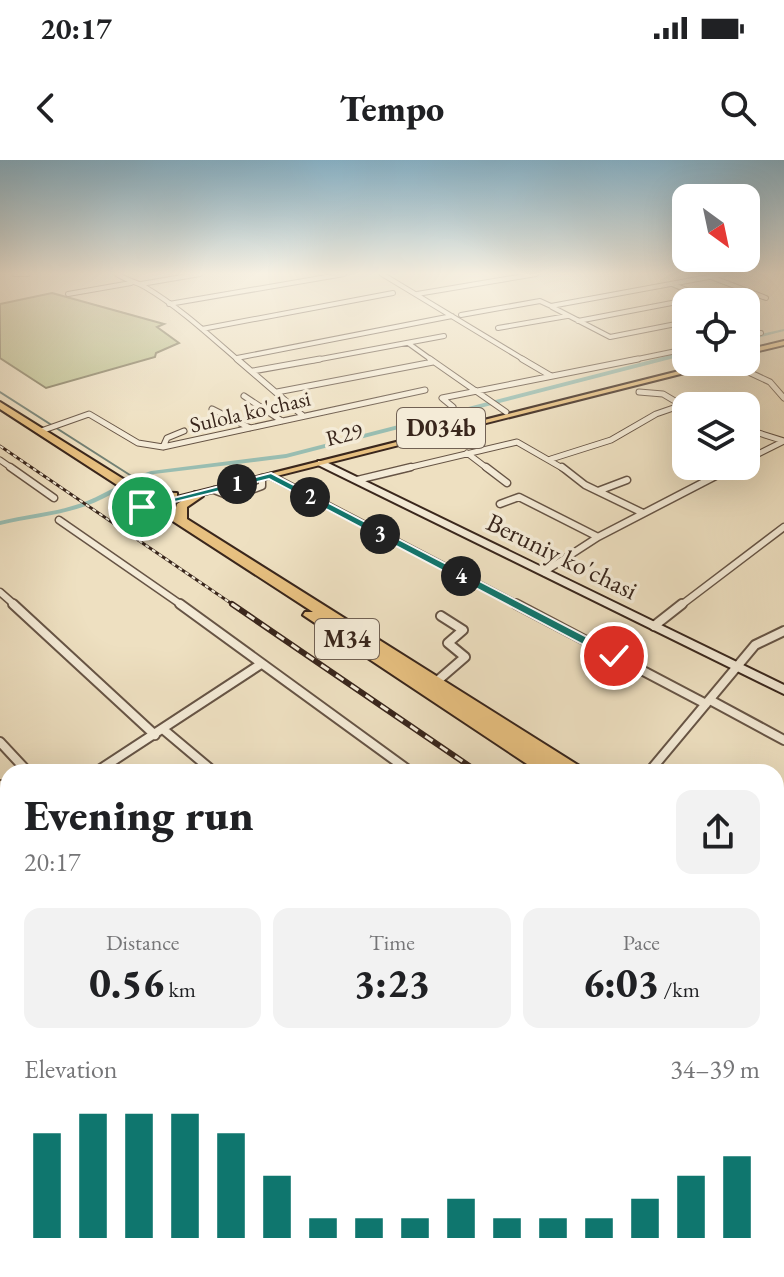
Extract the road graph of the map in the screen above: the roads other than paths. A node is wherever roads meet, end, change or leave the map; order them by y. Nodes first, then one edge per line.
1 (198, 326) edge
2 (217, 326) edge
3 (400, 326) edge
4 (469, 326) edge
5 (508, 326) edge
6 (588, 326) edge
7 (665, 326) edge
8 (498, 328) dead end
9 (202, 329) junction
10 (444, 336) dead end
11 (407, 343) junction
12 (784, 345) edge
13 (760, 351) edge
14 (672, 352) edge
15 (237, 358) junction
16 (433, 362) junction
17 (253, 371) junction
18 (672, 371) edge
19 (672, 375) edge
20 (551, 376) junction
21 (757, 376) edge
22 (425, 390) dead end
23 (476, 391) junction
24 (277, 392) junction
25 (639, 392) dead end
26 (244, 396) dead end
27 (672, 398) edge
28 (784, 398) edge
29 (0, 405) edge
30 (453, 407) dead end
31 (212, 409) dead end
32 (672, 409) edge
33 (506, 412) junction
34 (0, 414) edge
35 (302, 415) junction
36 (282, 421) junction
37 (46, 429) junction
38 (250, 429) junction
39 (184, 431) dead end
40 (760, 433) edge
41 (784, 441) edge
42 (163, 447) junction
43 (760, 452) edge
44 (467, 453) junction
45 (551, 459) junction
46 (0, 460) edge
47 (321, 463) junction
48 (266, 477) junction
49 (357, 480) junction
50 (627, 480) dead end
51 (708, 480) edge
52 (507, 483) dead end
53 (118, 486) junction
54 (598, 491) junction
55 (199, 494) junction
56 (173, 495) joint
57 (54, 498) dead end
58 (147, 502) junction
59 (500, 504) dead end
60 (643, 513) junction
61 (59, 520) dead end
62 (176, 523) junction
63 (784, 527) edge
64 (598, 537) junction
65 (544, 572) junction
66 (0, 592) edge
67 (441, 616) dead end
68 (654, 626) junction
69 (784, 631) edge
70 (261, 664) junction
71 (736, 666) junction
72 (436, 682) junction
73 (784, 690) edge
74 (708, 702) junction
75 (160, 732) junction
76 (784, 740) edge
77 (0, 742) edge
78 (21, 764) edge
79 (109, 764) edge
80 (203, 764) edge
81 (400, 764) edge
82 (540, 764) edge
83 (563, 764) edge
84 (656, 764) edge

1 - 9 street
2 - 9 street
3 - 15 street
4 - 20 street
5 - 8 street
6 - 7 street
9 - 15 street
10 - 11 street
11 - 16 street
11 - 17 street
12 - 13 main road
14 - 20 street
15 - 17 street
16 - 23 street
16 - 24 street
17 - 24 street
18 - 33 main road, R29 / D034b
19 - 47 main road, R29 / D034b
20 - 23 street
21 - 28 street
22 - 35 street, Sulola ko'chasi
23 - 30 street
23 - 33 street
24 - 35 street
25 - 27 street
26 - 36 street
29 - 37 highway, M34
31 - 38 street
32 - 45 street
33 - 56 main road, R29 / D034b
34 - 53 highway, M34
35 - 36 street, Sulola ko'chasi
36 - 38 street, Sulola ko'chasi
37 - 42 street, Sulola ko'chasi
37 - 53 highway, M34
38 - 42 street, Sulola ko'chasi
39 - 42 street
40 - 41 street
41 - 43 street
44 - 45 street
44 - 49 street
44 - 52 street
45 - 54 street
46 - 57 street
47 - 48 main road, R29 / D034b
47 - 49 street, Beruniy ko'chasi
48 - 55 main road, R29 / D034b
48 - 74 street
49 - 65 street, Beruniy ko'chasi
50 - 54 street
51 - 60 street
53 - 58 highway, M34
54 - 60 street
55 - 58 main road, D034b
55 - 62 highway
56 - 58 highway
58 - 62 highway, M34
59 - 64 street
60 - 64 street
61 - 70 street
62 - 72 highway, M34
62 - 82 highway, M34
63 - 68 street
64 - 65 street
65 - 68 street, Beruniy ko'chasi
66 - 75 street
67 - 72 street
68 - 71 street, Beruniy ko'chasi
69 - 71 street
70 - 75 street
70 - 81 street
71 - 73 street, Beruniy ko'chasi
71 - 74 street
72 - 83 highway, M34
74 - 76 street
74 - 84 street
75 - 79 street
75 - 80 street
77 - 78 street

